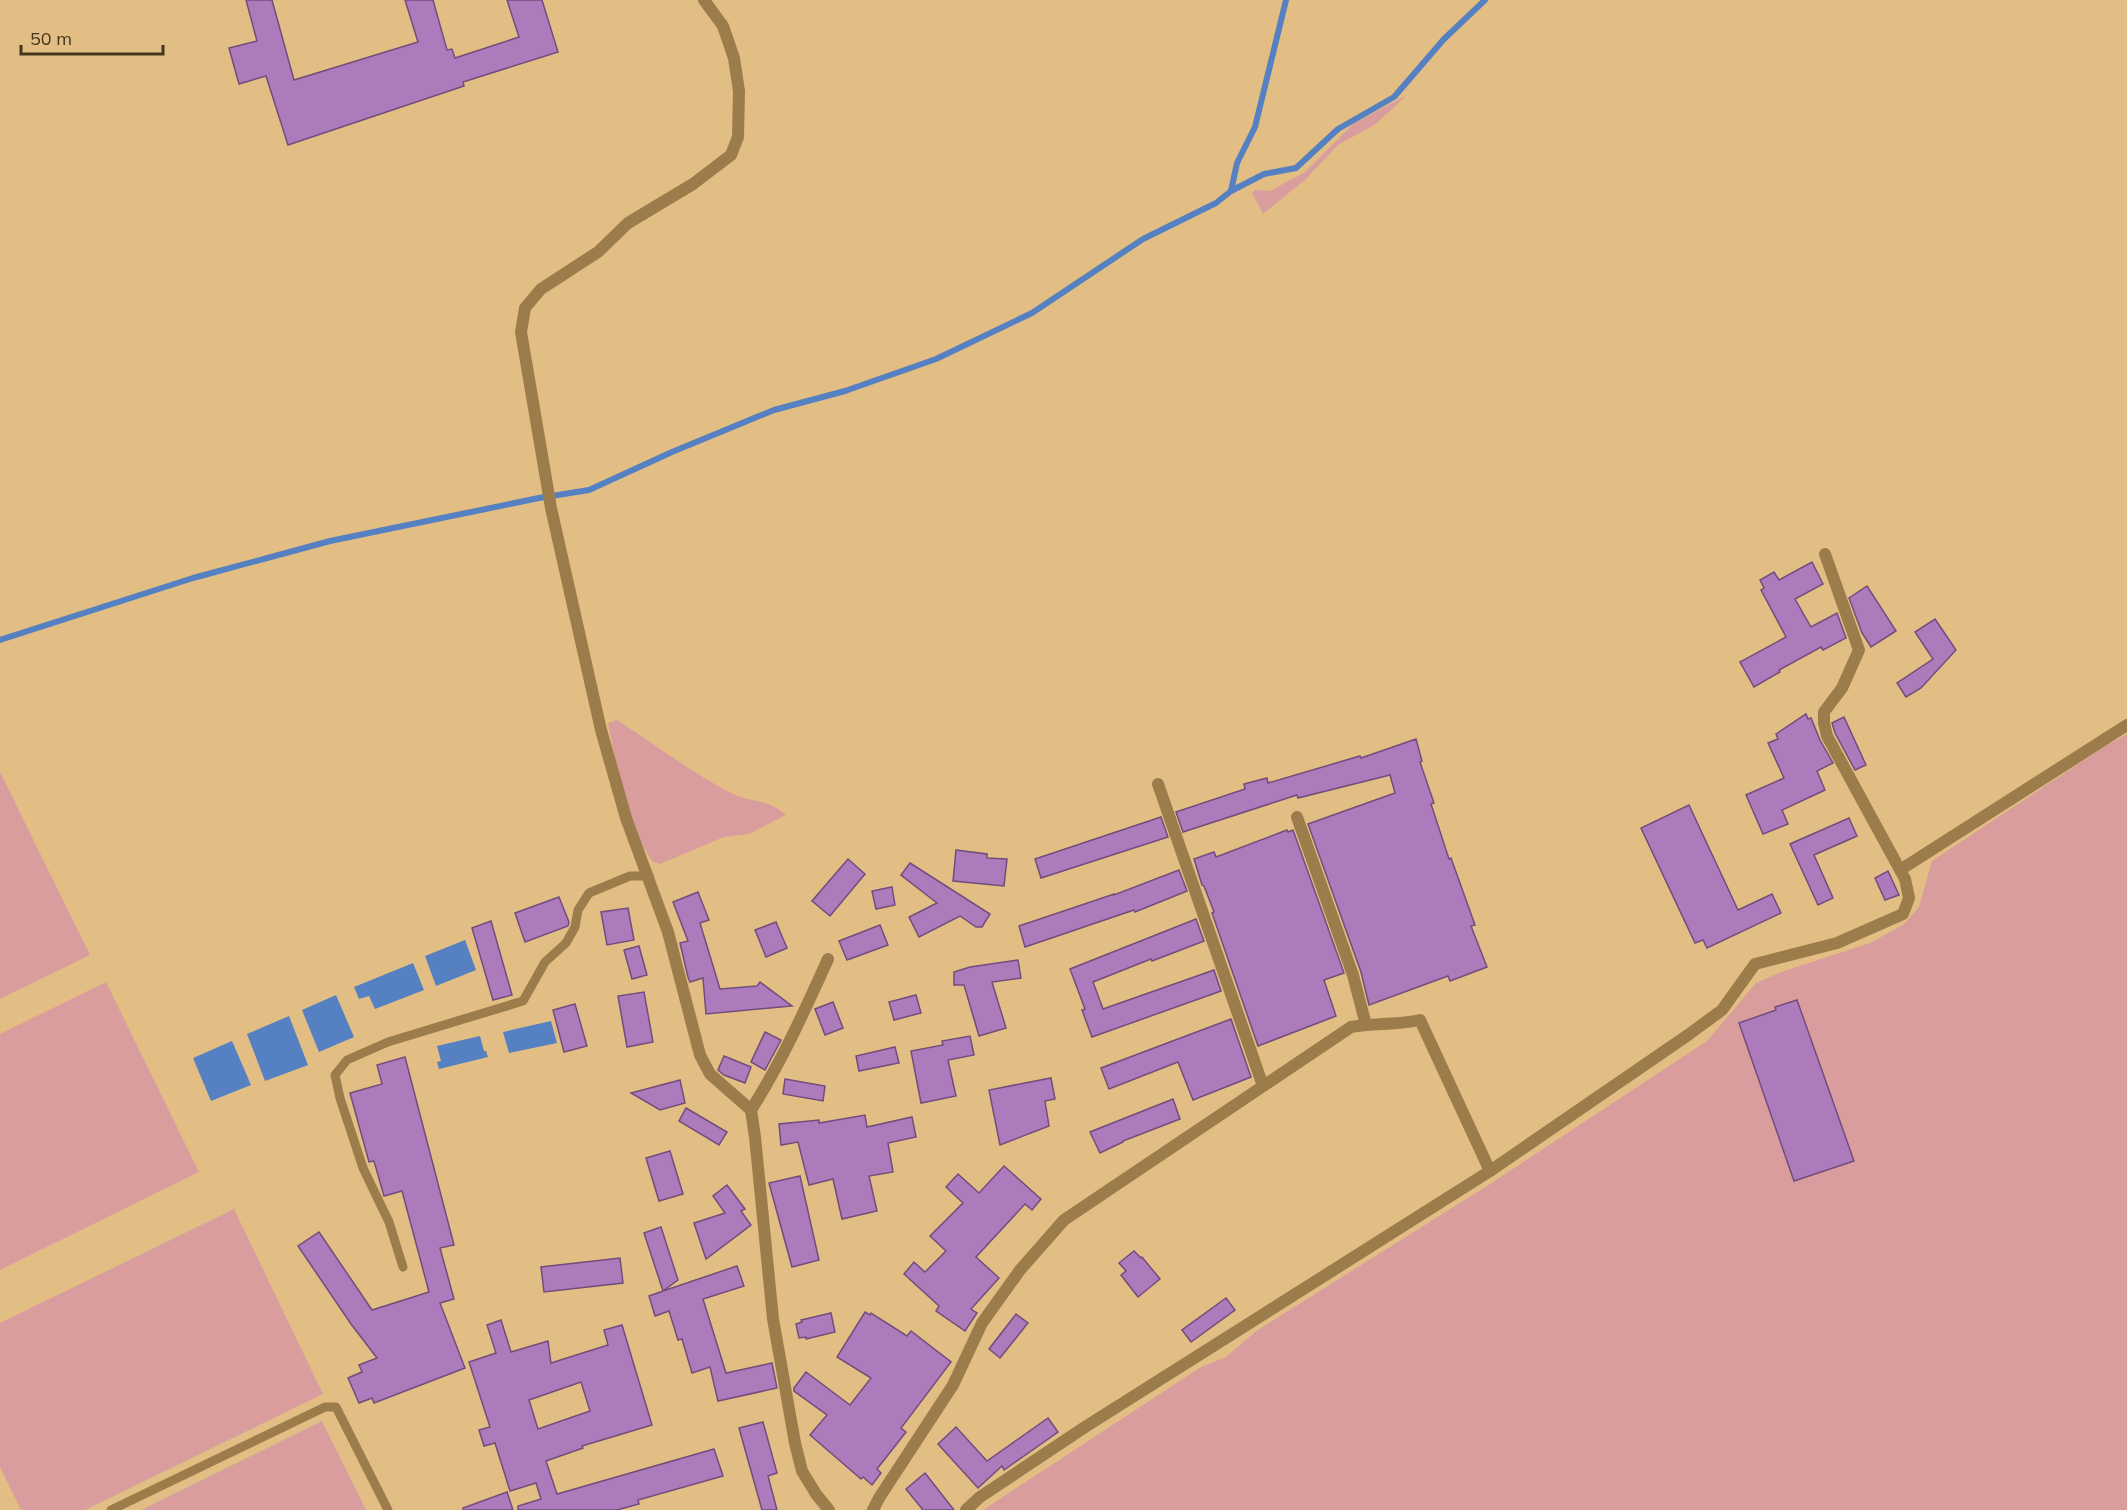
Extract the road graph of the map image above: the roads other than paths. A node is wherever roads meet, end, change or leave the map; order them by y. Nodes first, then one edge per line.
1 (704, 0) edge
2 (1825, 554) dead end
3 (2127, 725) edge
4 (1158, 784) dead end
5 (1297, 817) dead end
6 (1900, 870) junction
7 (649, 876) junction
8 (828, 959) dead end
9 (1366, 1025) junction
10 (1263, 1086) junction
11 (751, 1110) junction
12 (1490, 1171) junction
13 (403, 1267) dead end
14 (111, 1510) edge
15 (388, 1510) edge
16 (829, 1510) edge
17 (873, 1510) edge
18 (966, 1510) edge

1 - 7 street
2 - 6 street
3 - 6 street
4 - 10 street
5 - 9 street
6 - 12 street
7 - 11 street
7 - 13 lane
8 - 11 street
9 - 10 street
9 - 12 street
10 - 17 street
11 - 16 street
12 - 18 street
14 - 15 lane

